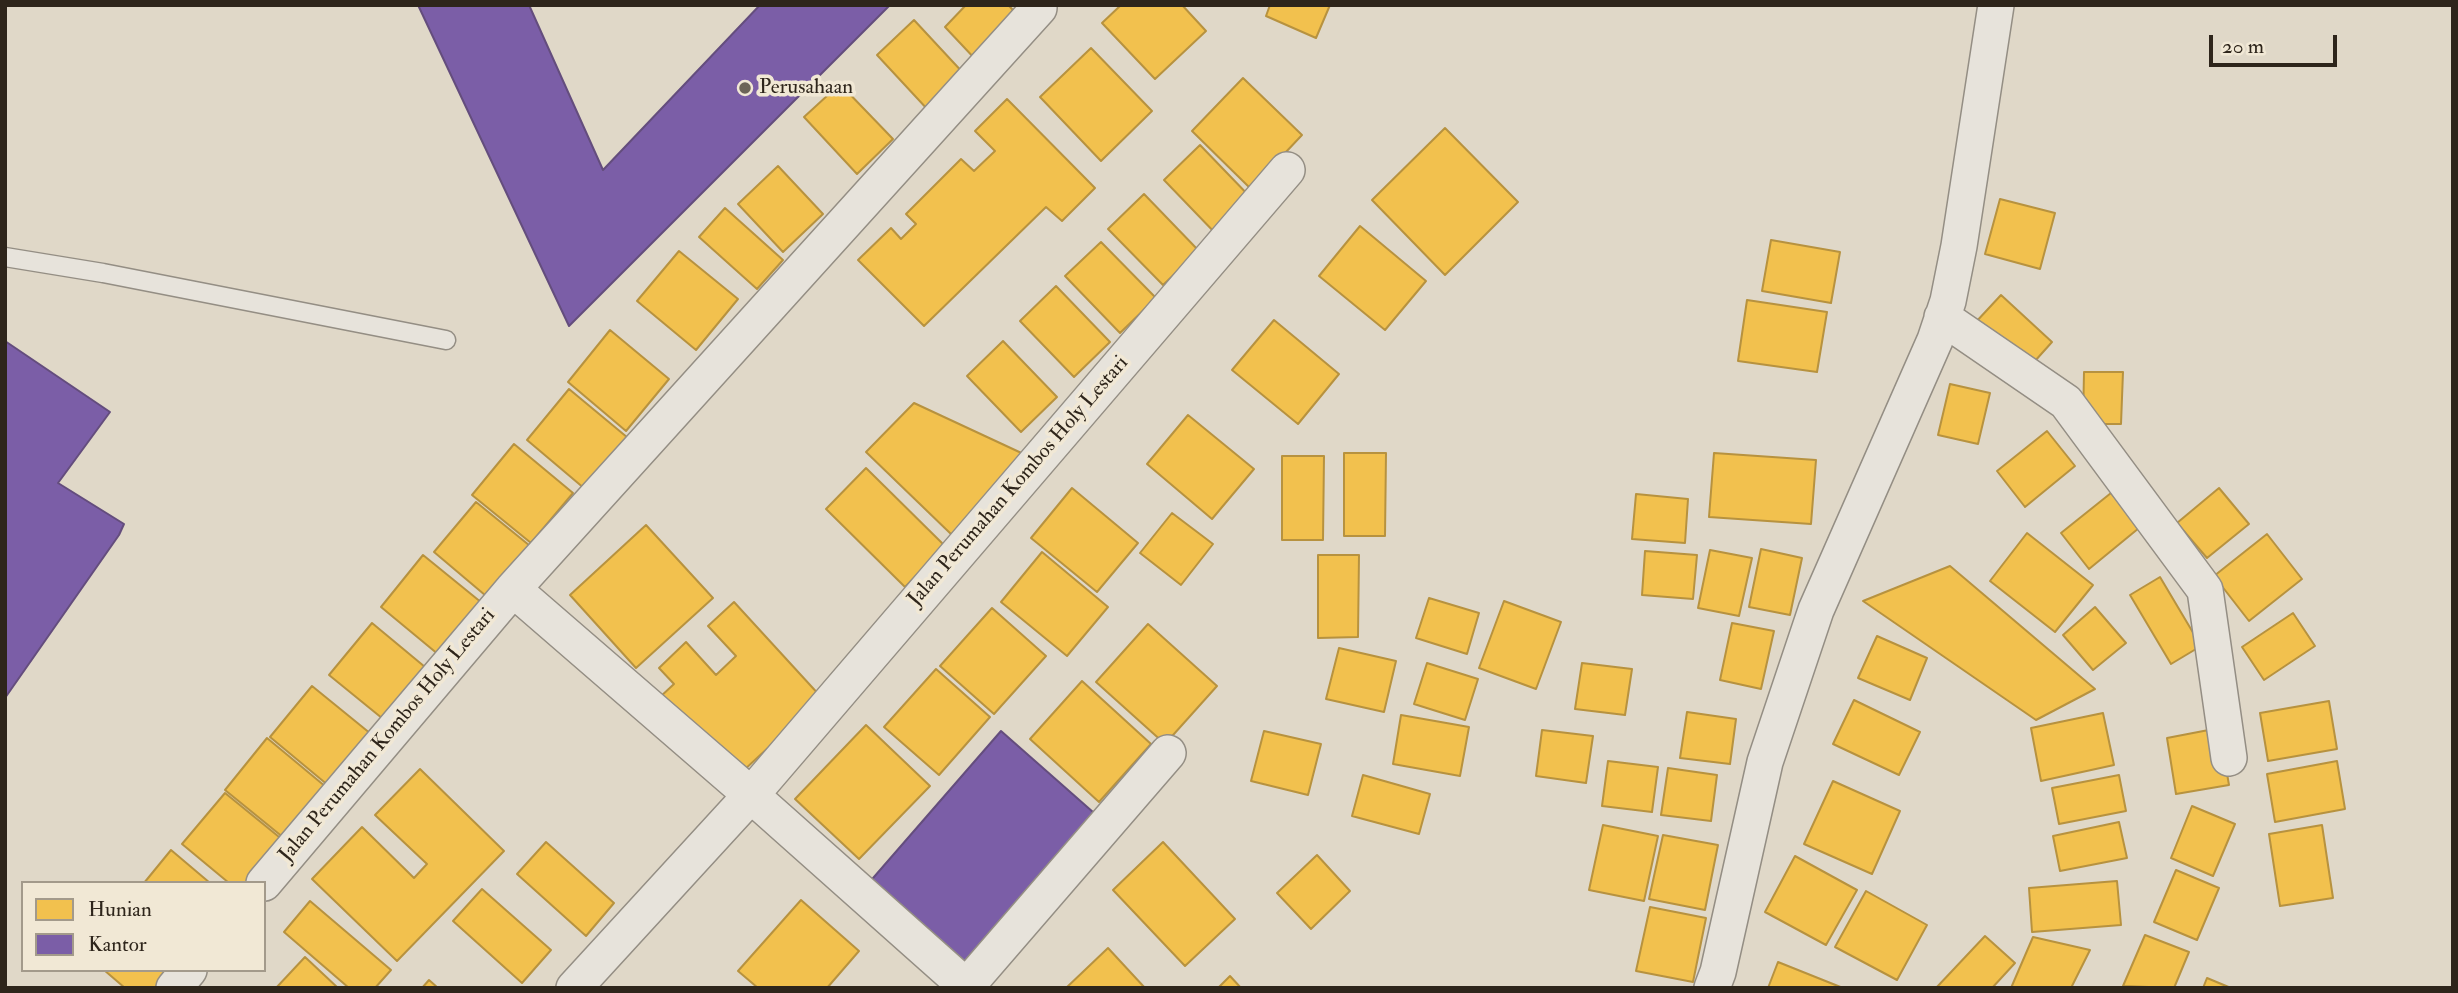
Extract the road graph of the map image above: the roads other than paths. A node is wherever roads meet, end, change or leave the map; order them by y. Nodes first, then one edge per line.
1 (1996, 5) edge
2 (1039, 8) dead end
3 (1287, 170) dead end
4 (5, 257) edge
5 (1942, 317) junction
6 (446, 340) dead end
7 (513, 589) junction
8 (1168, 753) dead end
9 (2229, 758) dead end
10 (751, 795) junction
11 (266, 881) edge
12 (187, 972) edge
13 (966, 987) edge
14 (174, 988) edge
15 (574, 988) edge
16 (1712, 988) edge

1 - 5 street
2 - 7 street, Jalan Perumahan Kombos Holy Lestari
3 - 10 street, Jalan Perumahan Kombos Holy Lestari
4 - 6 lane
5 - 9 street
5 - 16 street
7 - 10 street, Jalan Perumahan Kombos Holy Lestari
7 - 11 street, Jalan Perumahan Kombos Holy Lestari
8 - 13 street, Jalan Perumahan Kombos Holy Lestari
10 - 13 street, Jalan Perumahan Kombos Holy Lestari
10 - 15 street, Jalan Perumahan Kombos Holy Lestari
12 - 14 street

